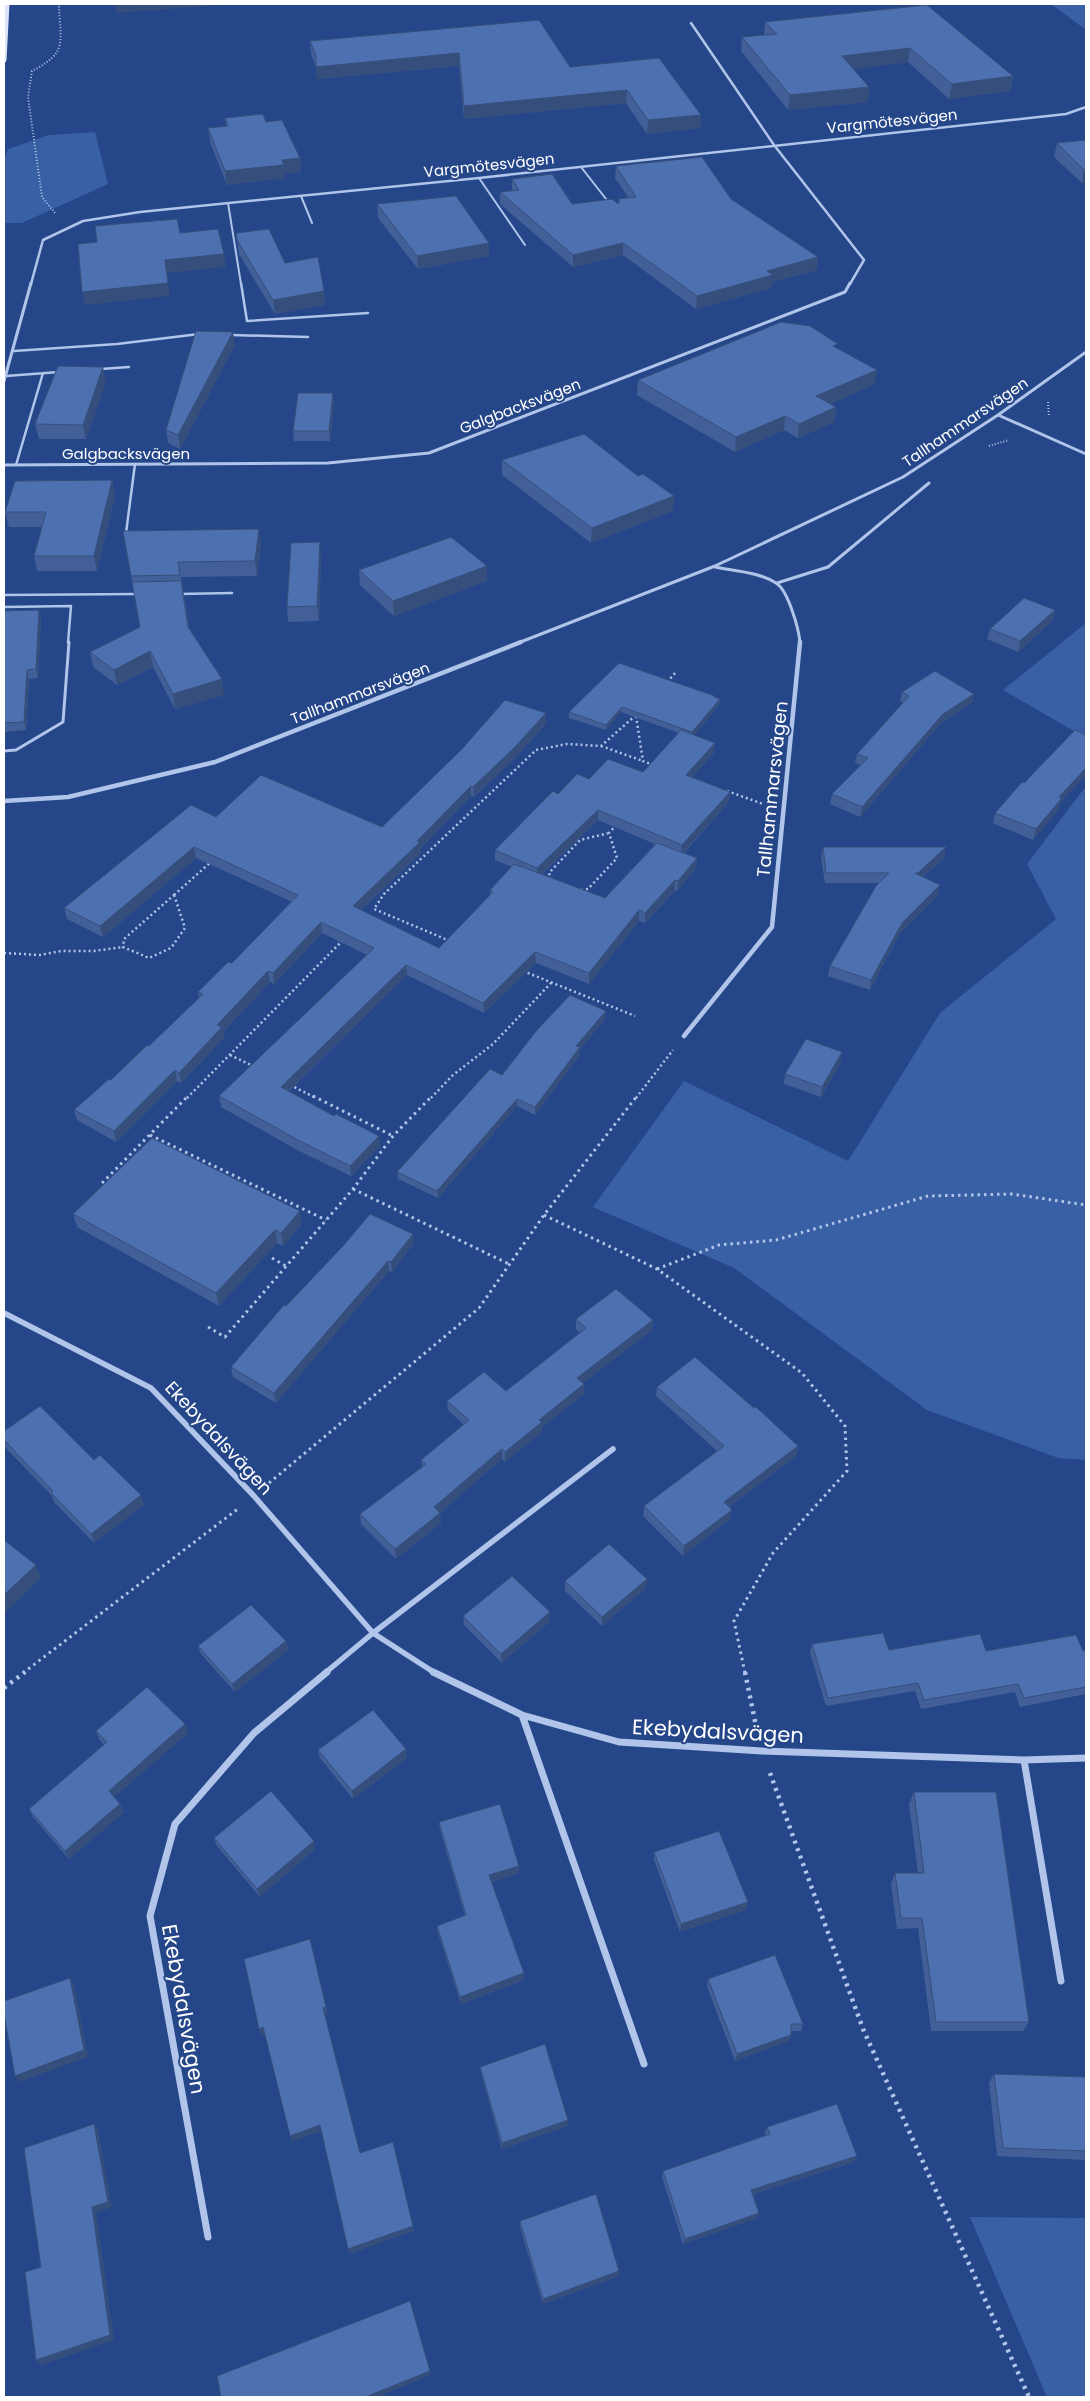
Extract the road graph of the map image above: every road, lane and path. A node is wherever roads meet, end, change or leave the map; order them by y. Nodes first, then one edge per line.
1 (7, 4) edge
2 (59, 4) edge
3 (691, 23) dead end
4 (4, 60) edge
5 (1086, 107) edge
6 (774, 145) junction
7 (581, 167) junction
8 (479, 178) junction
9 (301, 196) junction
10 (228, 203) junction
11 (612, 206) edge
12 (312, 223) dead end
13 (66, 228) junction
14 (525, 244) dead end
15 (368, 313) dead end
16 (205, 335) edge
17 (224, 335) edge
18 (308, 337) dead end
19 (14, 351) junction
20 (1086, 352) edge
21 (129, 367) dead end
22 (100, 369) edge
23 (62, 372) edge
24 (43, 373) junction
25 (6, 376) junction
26 (4, 382) edge
27 (998, 415) junction
28 (1056, 420) dead end
29 (1030, 428) junction
30 (986, 446) dead end
31 (1086, 454) edge
32 (4, 464) edge
33 (16, 464) junction
34 (135, 464) junction
35 (929, 483) dead end
36 (126, 533) edge
37 (714, 566) junction
38 (777, 583) junction
39 (232, 593) dead end
40 (142, 594) edge
41 (172, 594) edge
42 (4, 595) edge
43 (4, 607) edge
44 (677, 671) dead end
45 (665, 684) edge
46 (642, 709) edge
47 (636, 715) junction
48 (601, 746) junction
49 (4, 751) edge
50 (643, 761) junction
51 (659, 767) edge
52 (720, 789) edge
53 (4, 801) edge
54 (784, 812) junction
55 (621, 819) edge
56 (608, 833) junction
57 (216, 858) edge
58 (552, 883) edge
59 (378, 888) edge
60 (387, 892) junction
61 (573, 892) edge
62 (174, 895) junction
63 (374, 909) junction
64 (367, 916) edge
65 (346, 937) edge
66 (456, 943) edge
67 (123, 947) junction
68 (4, 953) edge
69 (519, 969) edge
70 (552, 982) junction
71 (635, 1016) dead end
72 (684, 1036) joint
73 (230, 1055) junction
74 (255, 1068) edge
75 (281, 1080) edge
76 (150, 1135) junction
77 (392, 1136) junction
78 (102, 1183) edge
79 (353, 1188) junction
80 (1086, 1205) edge
81 (326, 1220) junction
82 (272, 1258) dead end
83 (509, 1264) junction
84 (286, 1266) junction
85 (657, 1269) dead end
86 (4, 1313) edge
87 (208, 1327) dead end
88 (613, 1449) dead end
89 (254, 1496) junction
90 (374, 1633) junction
91 (4, 1688) edge
92 (522, 1715) junction
93 (1086, 1758) edge
94 (1024, 1760) junction
95 (1060, 1981) dead end
96 (644, 2064) dead end
97 (208, 2237) dead end

1 - 4 main road
2 - 13 path
3 - 6 street
5 - 6 street, Vargmötesvägen
6 - 7 street, Vargmötesvägen
6 - 34 street, Galgbacksvägen
7 - 8 street, Vargmötesvägen
7 - 11 lane
8 - 9 street, Vargmötesvägen
8 - 14 lane
9 - 10 street, Vargmötesvägen
9 - 12 lane
10 - 13 street, Vargmötesvägen
10 - 15 lane
13 - 19 street, Vargmötesvägen
16 - 19 lane
17 - 18 lane
19 - 25 street, Vargmötesvägen
20 - 27 street, Tallhammarsvägen
21 - 22 lane
23 - 24 lane
24 - 25 lane
24 - 33 lane
25 - 26 street, Vargmötesvägen
27 - 29 street
27 - 37 street, Tallhammarsvägen
28 - 29 path
29 - 30 path
29 - 31 street
32 - 33 street, Galgbacksvägen
33 - 34 street, Galgbacksvägen
34 - 36 lane
35 - 38 street
37 - 38 street
37 - 53 street, Tallhammarsvägen
38 - 54 street, Tallhammarsvägen
39 - 41 lane
40 - 42 lane
43 - 49 lane
44 - 45 path
46 - 47 path
47 - 48 path
47 - 50 path
48 - 50 path
48 - 60 path
50 - 51 path
52 - 54 path
54 - 72 street, Tallhammarsvägen
55 - 56 path
56 - 58 path
56 - 61 path
57 - 62 path
59 - 60 path
60 - 63 path
62 - 67 path
62 - 67 path
63 - 64 path
63 - 66 path
65 - 73 path
67 - 68 path
69 - 70 path
70 - 71 path
70 - 77 path
72 - 83 path
73 - 74 path
73 - 76 path
75 - 77 path
76 - 78 path
76 - 81 path
77 - 79 path
79 - 81 path
79 - 83 path
80 - 85 path
81 - 84 path
82 - 84 path
83 - 89 path
84 - 87 path
86 - 89 street, Ekebydalsvägen
88 - 90 street, Ekebydalsvägen
89 - 90 street, Ekebydalsvägen
89 - 91 path
90 - 92 street, Ekebydalsvägen
90 - 97 street, Ekebydalsvägen
92 - 94 street, Ekebydalsvägen
92 - 96 street
93 - 94 street, Ekebydalsvägen
94 - 95 street

